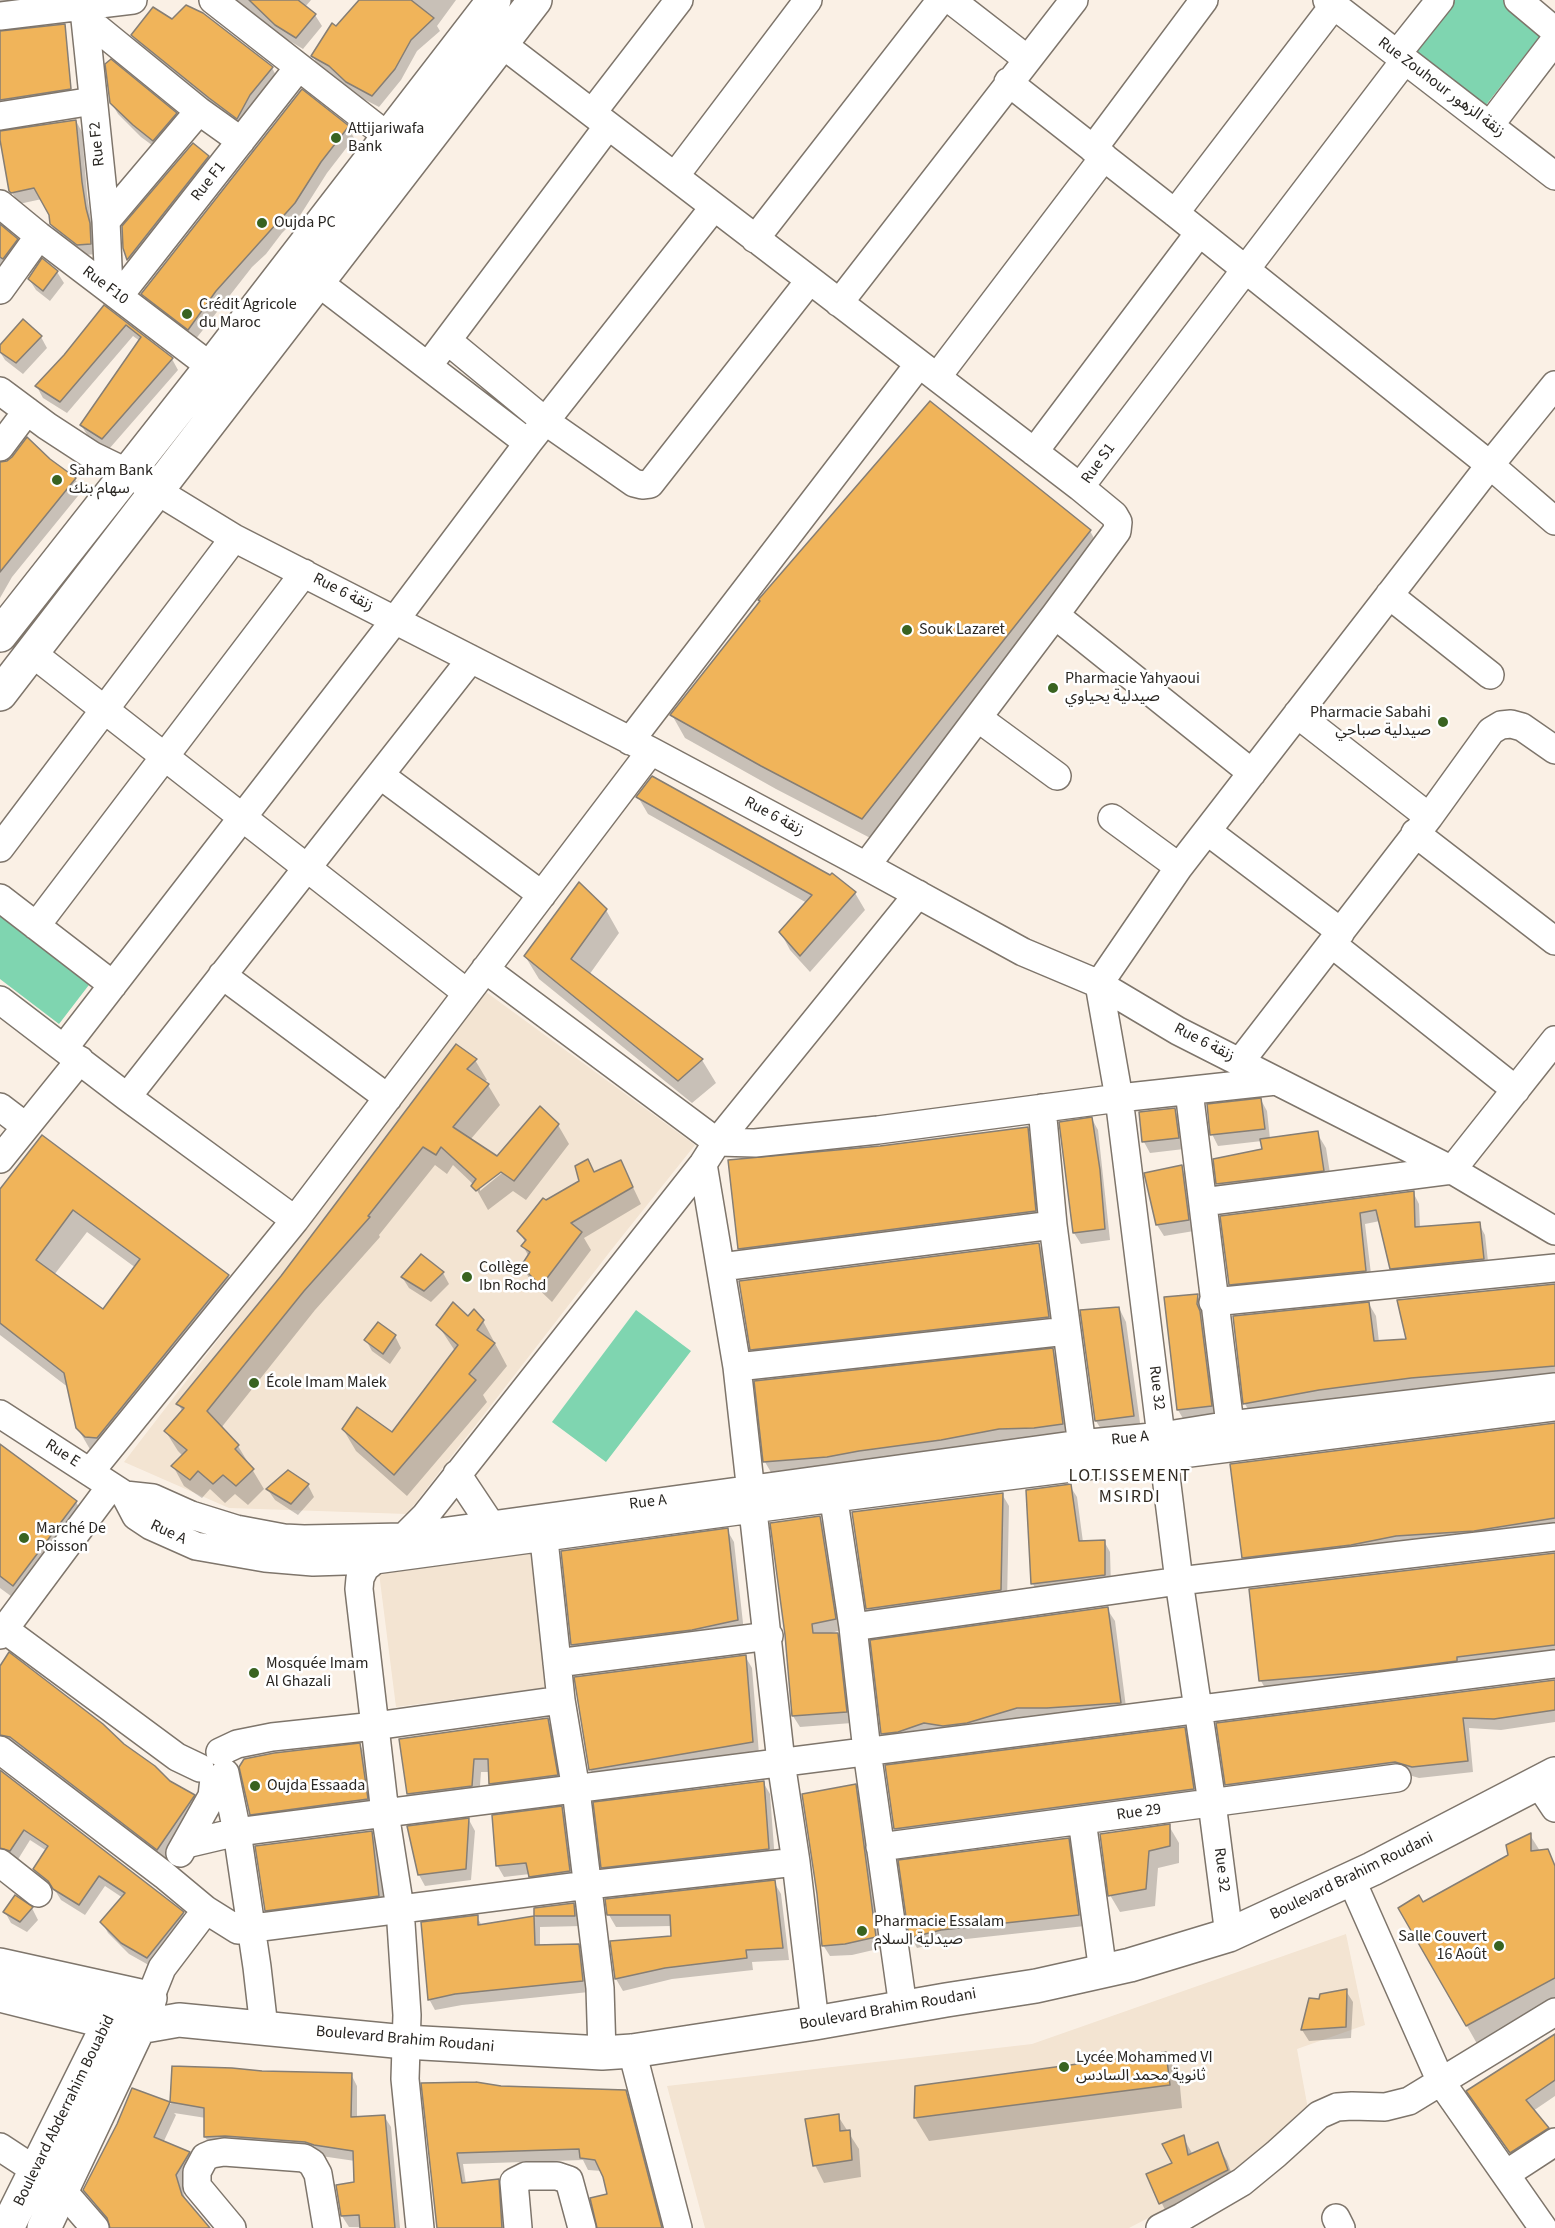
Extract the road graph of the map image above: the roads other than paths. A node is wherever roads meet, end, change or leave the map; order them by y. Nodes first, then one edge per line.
1 (133, 0) edge
2 (213, 0) edge
3 (535, 0) edge
4 (680, 0) edge
5 (808, 0) edge
6 (941, 0) edge
7 (951, 0) edge
8 (1074, 0) edge
9 (1204, 0) edge
10 (1440, 0) edge
11 (1518, 0) edge
12 (1330, 3) edge
13 (84, 8) edge
14 (484, 12) edge
15 (0, 16) edge
16 (1555, 31) edge
17 (1555, 40) edge
18 (501, 44) junction
19 (1401, 57) junction
20 (1027, 59) junction
21 (298, 68) junction
22 (1008, 82) junction
23 (93, 100) junction
24 (199, 111) junction
25 (0, 116) edge
26 (600, 120) junction
27 (1491, 125) junction
28 (387, 136) junction
29 (241, 141) junction
30 (1098, 153) junction
31 (415, 157) junction
32 (1555, 176) edge
33 (675, 177) junction
34 (0, 204) edge
35 (714, 207) junction
36 (1175, 213) junction
37 (106, 221) junction
38 (1199, 233) junction
39 (39, 236) junction
40 (755, 238) junction
41 (291, 262) junction
42 (1246, 271) junction
43 (810, 280) junction
44 (319, 282) junction
45 (0, 290) edge
46 (114, 292) junction
47 (839, 303) junction
48 (448, 340) junction
49 (428, 366) junction
50 (211, 367) junction
51 (928, 371) junction
52 (1555, 385) edge
53 (237, 387) junction
54 (0, 391) edge
55 (27, 411) junction
56 (545, 421) junction
57 (528, 444) junction
58 (0, 447) edge
59 (1034, 452) junction
60 (1490, 465) junction
61 (126, 472) junction
62 (1080, 487) junction
63 (156, 490) junction
64 (1555, 521) edge
65 (234, 538) junction
66 (304, 573) junction
67 (1389, 595) junction
68 (1055, 615) junction
69 (395, 620) junction
70 (1, 632) edge
71 (32, 653) junction
72 (471, 659) junction
73 (1490, 675) dead end
74 (0, 694) edge
75 (105, 710) junction
76 (1297, 714) junction
77 (978, 718) junction
78 (640, 746) junction
79 (1555, 750) edge
80 (164, 756) junction
81 (1252, 773) junction
82 (380, 775) junction
83 (1056, 776) dead end
84 (242, 818) junction
85 (1112, 818) dead end
86 (1422, 825) junction
87 (1207, 831) junction
88 (0, 848) edge
89 (866, 866) junction
90 (1179, 867) junction
91 (307, 868) junction
92 (542, 894) junction
93 (918, 894) junction
94 (0, 898) edge
95 (36, 926) junction
96 (1336, 938) junction
97 (1555, 941) edge
98 (486, 969) junction
99 (222, 975) junction
100 (1099, 984) junction
101 (113, 985) junction
102 (467, 993) junction
103 (0, 1000) edge
104 (1555, 1040) edge
105 (72, 1054) junction
106 (1240, 1062) junction
107 (1276, 1081) junction
108 (1516, 1090) junction
109 (1189, 1091) junction
110 (127, 1097) junction
111 (388, 1098) junction
112 (1119, 1098) junction
113 (0, 1107) edge
114 (1042, 1108) junction
115 (25, 1126) junction
116 (710, 1153) junction
117 (0, 1159) edge
118 (1452, 1170) junction
119 (1203, 1202) junction
120 (295, 1220) junction
121 (1053, 1225) junction
122 (1555, 1231) edge
123 (722, 1267) junction
124 (1555, 1268) edge
125 (1213, 1302) junction
126 (1067, 1331) junction
127 (737, 1367) junction
128 (1555, 1387) edge
129 (1555, 1407) edge
130 (0, 1413) edge
131 (1392, 1416) junction
132 (1231, 1436) junction
133 (1163, 1446) junction
134 (1082, 1455) junction
135 (457, 1473) junction
136 (108, 1484) junction
137 (832, 1487) junction
138 (751, 1500) junction
139 (491, 1525) junction
140 (543, 1527) junction
141 (404, 1537) junction
142 (1555, 1537) edge
143 (375, 1560) junction
144 (1179, 1581) junction
145 (853, 1627) junction
146 (1, 1630) edge
147 (769, 1636) junction
148 (557, 1663) junction
149 (1555, 1664) edge
150 (561, 1700) junction
151 (1199, 1710) junction
152 (375, 1726) junction
153 (0, 1750) edge
154 (867, 1751) junction
155 (781, 1762) junction
156 (215, 1768) junction
157 (1397, 1778) dead end
158 (1550, 1789) edge
159 (576, 1790) junction
160 (1212, 1803) junction
161 (385, 1813) junction
162 (1082, 1820) junction
163 (237, 1832) junction
164 (186, 1844) junction
165 (880, 1847) junction
166 (796, 1862) junction
167 (0, 1863) edge
168 (164, 1875) junction
169 (1351, 1879) junction
170 (588, 1885) junction
171 (38, 1893) dead end
172 (400, 1908) junction
173 (206, 1910) junction
174 (251, 1930) junction
175 (1229, 1935) junction
176 (0, 1965) edge
177 (1103, 1972) junction
178 (0, 1995) edge
179 (903, 2007) junction
180 (130, 2010) junction
181 (1555, 2012) edge
182 (815, 2024) junction
183 (264, 2028) junction
184 (405, 2042) junction
185 (617, 2052) junction
186 (1442, 2082) junction
187 (1555, 2142) edge
188 (0, 2147) edge
189 (35, 2170) junction
190 (1506, 2174) junction
191 (62, 2190) junction
192 (7, 2228) edge
193 (44, 2228) edge
194 (95, 2228) edge
195 (232, 2228) edge
196 (327, 2228) edge
197 (420, 2228) edge
198 (518, 2228) edge
199 (582, 2228) edge
200 (678, 2228) edge
201 (1160, 2228) edge
202 (1543, 2228) edge

1 - 13 street
2 - 21 street
3 - 18 main road
4 - 26 street
5 - 33 street
6 - 40 street
7 - 20 street
8 - 20 street
9 - 30 street
10 - 19 street, Rue S1
11 - 16 street
12 - 19 street, Rue Zouhour زنقة الزهور
12 - 36 street
13 - 15 street
13 - 23 street, Rue F2
13 - 24 street
14 - 18 street
14 - 28 main road
17 - 27 street
18 - 26 street
18 - 31 main road
19 - 27 street, Rue Zouhour زنقة الزهور
19 - 42 street, Rue S1
20 - 22 street
21 - 28 street
21 - 29 street, Rue F1
22 - 30 street
22 - 47 street
23 - 25 street
23 - 37 street, Rue F2
24 - 29 street
24 - 37 street
26 - 33 street
26 - 48 street
27 - 32 street, Rue Zouhour زنقة الزهور
28 - 31 street
28 - 41 main road
29 - 46 street, Rue F1
30 - 36 street
30 - 51 street
31 - 44 main road
33 - 35 street
34 - 39 street, Rue F10
35 - 40 street
35 - 56 street
36 - 38 street
37 - 46 street, Rue F2
38 - 42 street
38 - 59 street
39 - 45 street
39 - 46 street, Rue F10
40 - 43 street
41 - 44 street
41 - 50 main road
42 - 60 street
42 - 62 street, Rue S1
43 - 47 street
43 - 56 street
44 - 49 street
44 - 53 main road
46 - 50 street, Rue F10
47 - 51 street
48 - 49 street
48 - 56 street
49 - 57 street
50 - 53 street, Rue F10
50 - 61 main road
51 - 59 street
51 - 78 street
52 - 60 street
53 - 63 main road
54 - 55 street, Rue 6 زنقة
55 - 58 street
55 - 61 street, Rue 6 زنقة
56 - 57 street
57 - 69 street
59 - 62 street
60 - 64 street
60 - 67 street
61 - 63 street, Rue 6 زنقة
61 - 70 main road
62 - 68 street, Rue S1
63 - 65 street, Rue 6 زنقة
63 - 71 main road
65 - 66 street, Rue 6 زنقة
65 - 75 street
66 - 69 street, Rue 6 زنقة
66 - 80 street
67 - 73 street
67 - 76 street
68 - 77 street, Rue S1
68 - 81 street
69 - 72 street, Rue 6 زنقة
69 - 84 street
71 - 74 main road
71 - 75 street
72 - 78 street, Rue 6 زنقة
72 - 82 street
75 - 80 street
75 - 88 street
76 - 81 street
76 - 86 street
77 - 83 street
77 - 89 street, Rue S1
78 - 89 street, Rue 6 زنقة
78 - 92 street
79 - 86 street
80 - 84 street
80 - 95 street
81 - 87 street
82 - 91 street
82 - 92 street
84 - 91 street
84 - 101 street
85 - 90 street
86 - 96 street
86 - 97 street
87 - 90 street
87 - 96 street
89 - 93 street, Rue 6 زنقة
90 - 100 street
91 - 99 street
91 - 102 street
92 - 98 street
93 - 100 street, Rue 6 زنقة
93 - 116 street
94 - 95 street
95 - 101 street
96 - 106 street
96 - 108 street
98 - 102 street
98 - 116 street
99 - 110 street
99 - 111 street
100 - 106 street, Rue 6 زنقة
100 - 112 street, Rue 32
101 - 105 street
102 - 111 street
103 - 105 street
104 - 108 street
105 - 110 street
105 - 115 street
106 - 107 street, Rue 6 زنقة
107 - 109 street
107 - 118 street, Rue 6 زنقة
108 - 118 street
109 - 112 street
109 - 119 street
110 - 120 street
111 - 120 street
112 - 114 street
112 - 133 street, Rue 32
113 - 115 street
114 - 116 street
114 - 121 street
115 - 117 street
116 - 123 street
116 - 135 street
118 - 119 street
118 - 122 street, Rue 6 زنقة
119 - 125 street
120 - 136 street
121 - 123 street
121 - 126 street
123 - 127 street
124 - 125 street
125 - 132 street
126 - 127 street
126 - 134 street
127 - 138 street
128 - 131 street, Rue A
129 - 131 street, Rue A
130 - 136 street, Rue E
131 - 132 street, Rue A
132 - 133 street, Rue A
133 - 134 street, Rue A
133 - 144 street, Rue 32
134 - 137 street, Rue A
135 - 139 street
135 - 141 street
136 - 141 street, Rue A
136 - 143 street, Rue A
136 - 146 street
137 - 138 street, Rue A
137 - 145 street
138 - 140 street, Rue A
138 - 147 street
139 - 140 street, Rue A
139 - 141 street, Rue A
140 - 143 street, Rue A
140 - 148 street
141 - 143 street
142 - 144 street
143 - 152 street
144 - 145 street
144 - 151 street, Rue 32
145 - 154 street
146 - 156 street
147 - 148 street
147 - 155 street
148 - 150 street
149 - 151 street
150 - 152 street
150 - 159 street
151 - 154 street
151 - 160 street, Rue 32
152 - 156 street
152 - 161 street
153 - 168 street
154 - 155 street
154 - 165 street
155 - 159 street
155 - 166 street
156 - 163 street
156 - 164 street
157 - 160 street, Rue 29
158 - 169 main road, Boulevard Brahim Roudani
159 - 161 street
159 - 170 street
160 - 162 street, Rue 29
160 - 175 street, Rue 32
161 - 163 street
161 - 172 street
162 - 165 street, Rue 29
162 - 177 street
163 - 164 street
163 - 174 street
164 - 168 street
165 - 179 street
166 - 170 street
166 - 182 street
167 - 171 street
168 - 173 street
169 - 175 main road, Boulevard Brahim Roudani
169 - 186 street
170 - 172 street
170 - 185 street
172 - 174 street
172 - 184 street
173 - 174 street
173 - 180 street
174 - 183 street
175 - 177 main road, Boulevard Brahim Roudani
176 - 180 main road, Boulevard Brahim Roudani
177 - 179 main road, Boulevard Brahim Roudani
178 - 180 main road, Boulevard Brahim Roudani
179 - 182 main road, Boulevard Brahim Roudani
180 - 183 main road, Boulevard Brahim Roudani
180 - 189 main road, Boulevard Abderrahim Bouabid
180 - 191 main road, Boulevard Abderrahim Bouabid
181 - 186 street
182 - 185 main road, Boulevard Brahim Roudani
183 - 184 main road, Boulevard Brahim Roudani
184 - 185 main road, Boulevard Brahim Roudani
184 - 197 street
185 - 200 street
186 - 190 street
186 - 201 street
187 - 190 street
188 - 189 street
189 - 191 street
189 - 192 main road, Boulevard Abderrahim Bouabid
190 - 202 street
191 - 193 main road, Boulevard Abderrahim Bouabid
191 - 194 street
195 - 196 street
198 - 199 street

